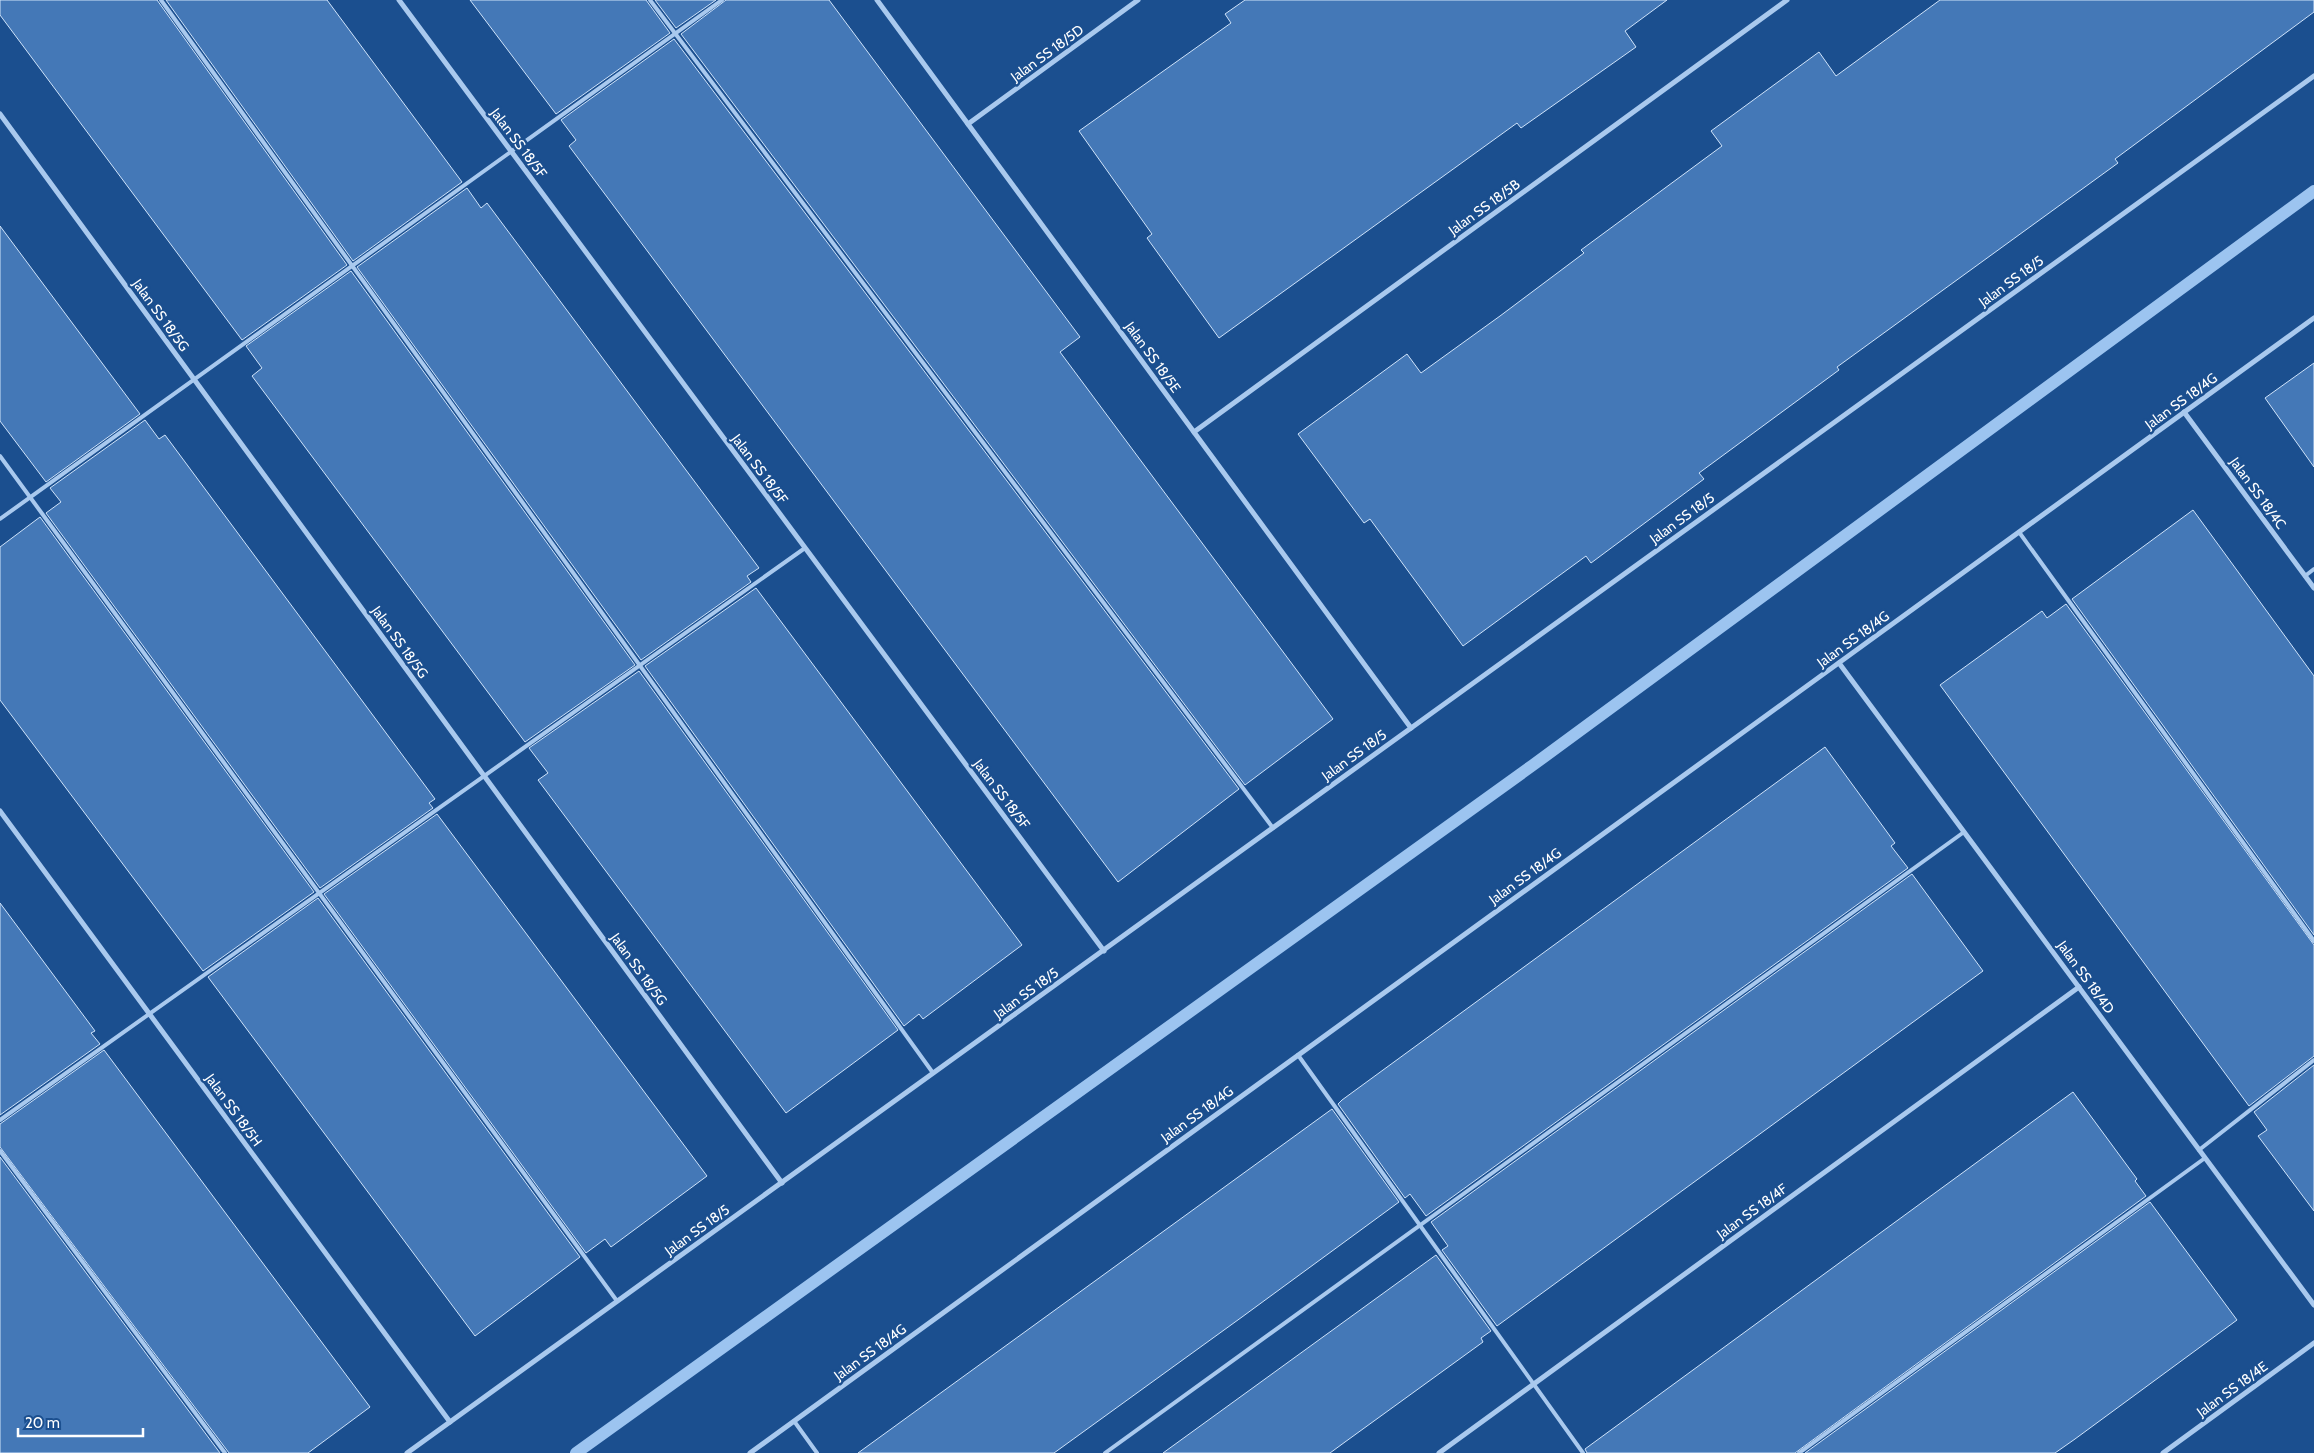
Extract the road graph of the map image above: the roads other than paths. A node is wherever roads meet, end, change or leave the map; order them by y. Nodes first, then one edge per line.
1 (161, 0) edge
2 (399, 0) edge
3 (650, 0) edge
4 (722, 0) edge
5 (877, 0) edge
6 (1138, 0) edge
7 (1787, 0) edge
8 (675, 34) junction
9 (2314, 76) edge
10 (0, 114) edge
11 (968, 124) junction
12 (511, 152) junction
13 (352, 266) junction
14 (2314, 318) edge
15 (194, 380) junction
16 (2184, 412) junction
17 (1194, 432) junction
18 (0, 456) edge
19 (30, 498) junction
20 (0, 519) edge
21 (2019, 532) junction
22 (805, 548) junction
23 (2314, 569) edge
24 (2305, 576) junction
25 (2314, 588) edge
26 (1839, 663) junction
27 (640, 665) junction
28 (1411, 728) junction
29 (484, 776) junction
30 (0, 811) edge
31 (1272, 828) junction
32 (1964, 832) junction
33 (319, 893) junction
34 (2314, 941) edge
35 (1104, 951) junction
36 (2079, 987) junction
37 (149, 1014) junction
38 (1298, 1055) junction
39 (2314, 1060) edge
40 (933, 1073) junction
41 (0, 1120) edge
42 (2199, 1150) junction
43 (0, 1151) edge
44 (2205, 1158) junction
45 (782, 1183) junction
46 (1420, 1226) junction
47 (617, 1302) junction
48 (2314, 1305) edge
49 (2314, 1343) edge
50 (1534, 1384) junction
51 (794, 1421) junction
52 (450, 1422) junction
53 (225, 1453) edge
54 (407, 1453) edge
55 (750, 1453) edge
56 (817, 1453) edge
57 (1106, 1453) edge
58 (1439, 1453) edge
59 (1583, 1453) edge
60 (1799, 1453) edge
61 (2163, 1453) edge

1 - 13 lane
2 - 12 street, Jalan SS 18/5F
3 - 8 lane
4 - 8 lane
5 - 11 street, Jalan SS 18/5E
6 - 11 street, Jalan SS 18/5D
7 - 17 street, Jalan SS 18/5B
8 - 12 lane
8 - 31 lane
9 - 28 street, Jalan SS 18/5
10 - 15 street, Jalan SS 18/5G
11 - 17 street, Jalan SS 18/5E
12 - 13 lane
12 - 22 street, Jalan SS 18/5F
13 - 15 lane
13 - 27 lane
14 - 16 street, Jalan SS 18/4G
15 - 19 lane
15 - 29 street, Jalan SS 18/5G
16 - 21 street, Jalan SS 18/4G
16 - 24 street, Jalan SS 18/4C
17 - 28 street, Jalan SS 18/5E
18 - 19 lane
19 - 20 lane
19 - 33 lane
21 - 26 street, Jalan SS 18/4G
21 - 34 lane
22 - 27 lane
22 - 35 street, Jalan SS 18/5F
23 - 24 lane
24 - 25 street, Jalan SS 18/4C
26 - 32 street, Jalan SS 18/4D
26 - 38 street, Jalan SS 18/4G
27 - 29 lane
27 - 40 lane
28 - 31 street, Jalan SS 18/5
29 - 33 lane
29 - 45 street, Jalan SS 18/5G
30 - 37 street, Jalan SS 18/5H
31 - 35 street, Jalan SS 18/5
32 - 36 street, Jalan SS 18/4D
32 - 46 lane
33 - 37 lane
33 - 47 lane
35 - 40 street, Jalan SS 18/5
36 - 42 street, Jalan SS 18/4D
36 - 50 street, Jalan SS 18/4F
37 - 41 lane
37 - 52 street, Jalan SS 18/5H
38 - 46 lane
38 - 51 street, Jalan SS 18/4G
39 - 42 lane
40 - 45 street, Jalan SS 18/5
42 - 44 street, Jalan SS 18/4D
43 - 53 lane
44 - 48 street, Jalan SS 18/4D
44 - 60 lane
45 - 47 street, Jalan SS 18/5
46 - 50 lane
46 - 57 lane
47 - 52 street, Jalan SS 18/5
49 - 61 street, Jalan SS 18/4E
50 - 58 street, Jalan SS 18/4F
50 - 59 lane
51 - 55 street, Jalan SS 18/4G
51 - 56 lane
52 - 54 street, Jalan SS 18/5

